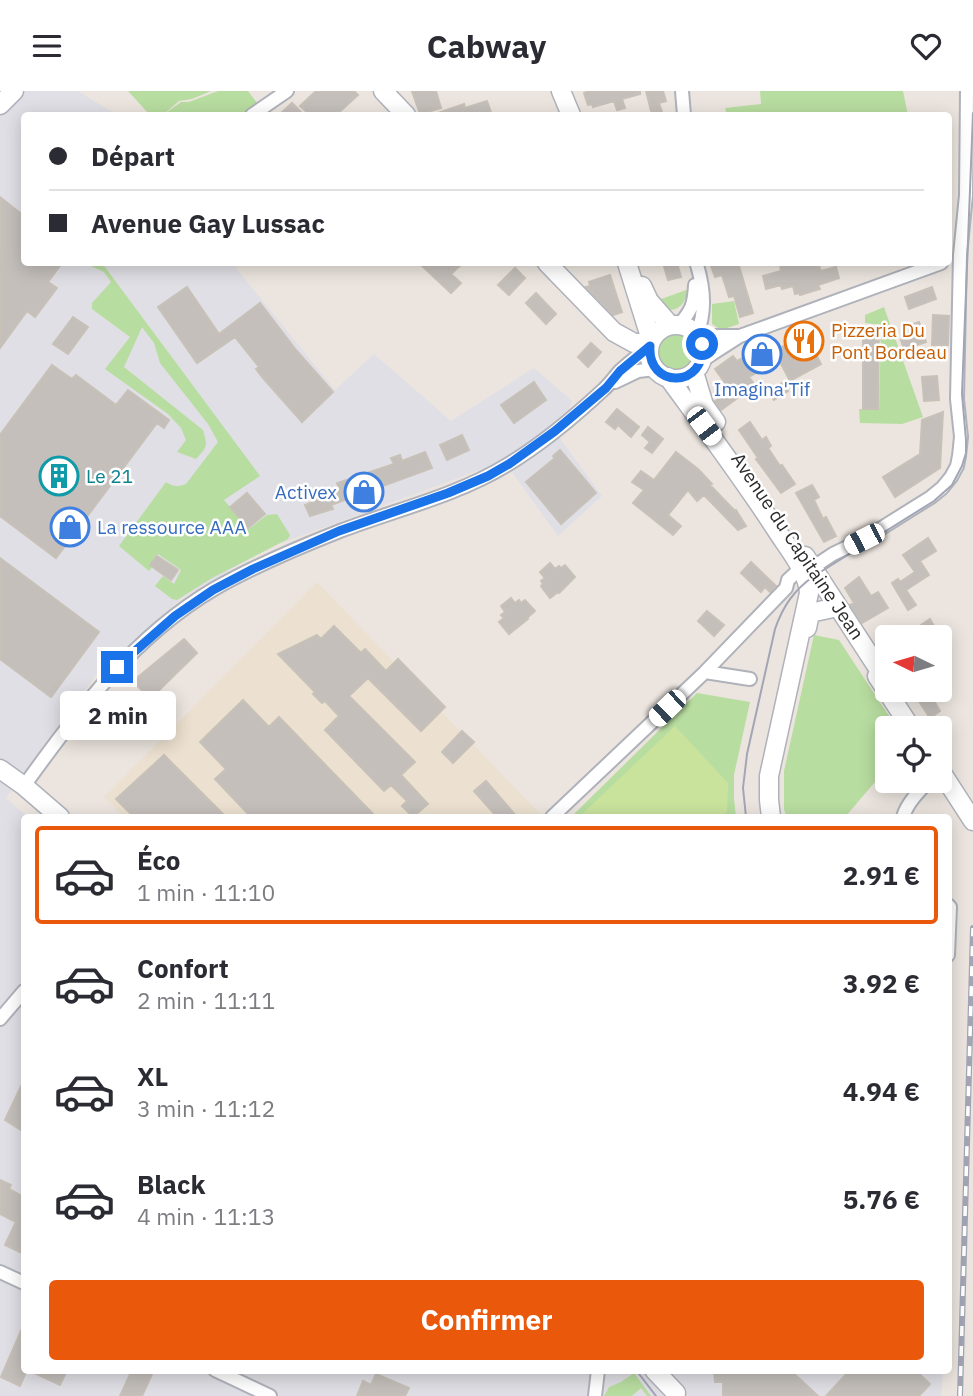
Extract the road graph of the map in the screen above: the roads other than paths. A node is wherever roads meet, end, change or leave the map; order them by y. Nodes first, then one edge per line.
1 (14, 91) edge
2 (287, 91) edge
3 (383, 91) edge
4 (561, 91) edge
5 (682, 91) edge
6 (967, 91) edge
7 (0, 106) edge
8 (256, 112) edge
9 (403, 112) edge
10 (569, 112) edge
11 (684, 112) edge
12 (961, 256) edge
13 (550, 266) edge
14 (630, 266) edge
15 (631, 266) edge
16 (697, 266) edge
17 (698, 266) edge
18 (933, 266) edge
19 (674, 325) junction
20 (697, 335) junction
21 (740, 336) junction
22 (650, 343) junction
23 (697, 366) junction
24 (662, 373) junction
25 (606, 388) junction
26 (809, 576) junction
27 (832, 608) junction
28 (810, 613) junction
29 (875, 663) edge
30 (705, 672) junction
31 (750, 679) dead end
32 (903, 716) edge
33 (0, 769) edge
34 (24, 786) junction
35 (952, 787) edge
36 (952, 790) edge
37 (918, 793) edge
38 (57, 814) edge
39 (555, 814) edge
40 (771, 814) edge
41 (777, 814) edge
42 (904, 814) edge
43 (973, 814) edge
44 (973, 821) edge
45 (21, 994) edge
46 (0, 1019) edge
47 (0, 1272) edge
48 (21, 1282) edge
49 (223, 1374) edge
50 (598, 1374) edge
51 (657, 1374) edge
52 (664, 1374) edge
53 (678, 1394) edge
54 (270, 1396) edge
55 (595, 1396) edge

1 - 7 main road
2 - 8 street
3 - 9 main road
4 - 10 main road
5 - 11 street
6 - 12 street
12 - 26 street
13 - 22 main road
14 - 22 main road
15 - 19 main road
16 - 19 street
17 - 20 street
18 - 21 street
19 - 20 main road
19 - 22 main road
20 - 21 street
20 - 23 main road
21 - 23 street
22 - 24 main road
22 - 25 street
23 - 24 main road
23 - 26 main road, Avenue du Capitaine Jean
24 - 25 street
24 - 26 main road, Avenue du Capitaine Jean
25 - 34 street
26 - 27 main road, Avenue du Capitaine Jean
26 - 28 main road
26 - 29 main road, Avenue du Capitaine Jean
26 - 30 street
26 - 40 main road
27 - 28 main road
27 - 32 main road, Avenue du Capitaine Jean
28 - 41 main road
30 - 31 street
30 - 39 street
33 - 34 main road
34 - 38 main road
35 - 43 main road
36 - 44 main road
37 - 42 street
45 - 46 street
47 - 48 street
49 - 54 street
50 - 55 street
51 - 53 main road
52 - 53 main road

